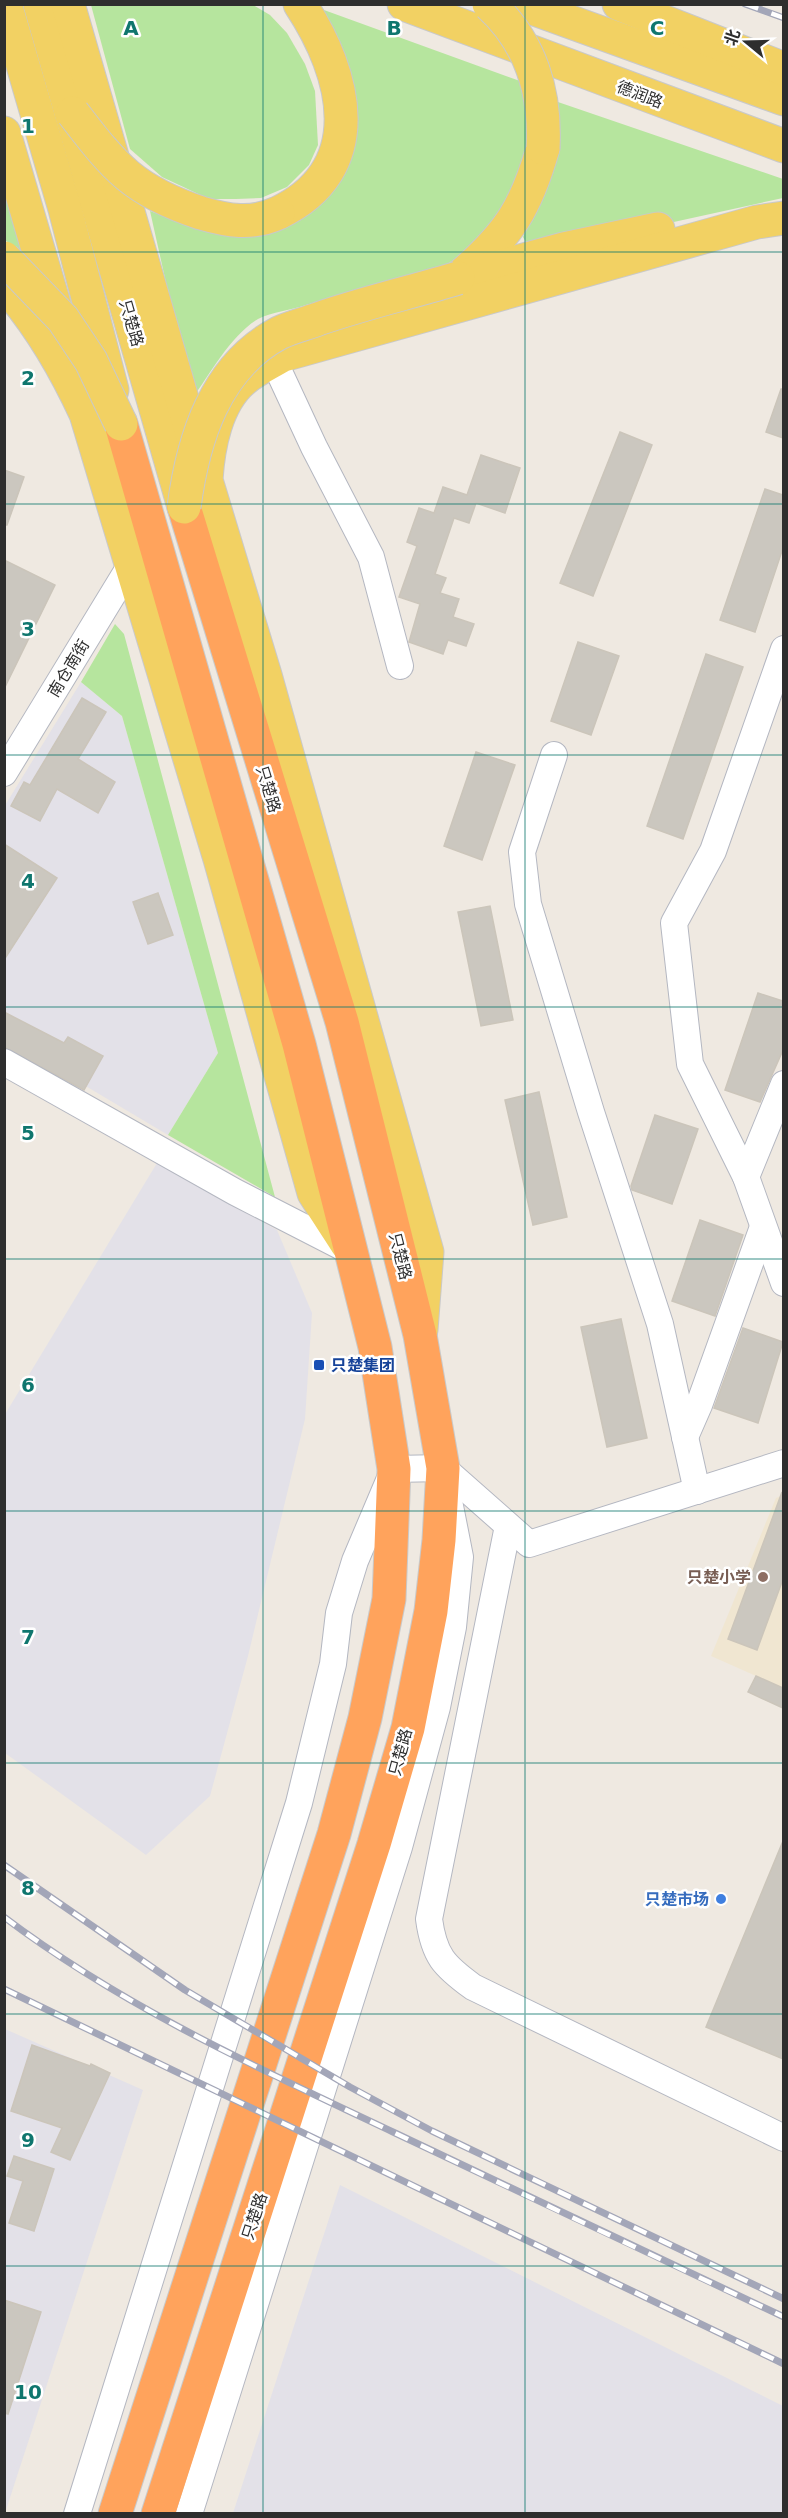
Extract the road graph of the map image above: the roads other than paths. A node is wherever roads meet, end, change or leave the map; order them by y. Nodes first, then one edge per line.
1 (5, 4) edge
2 (40, 4) edge
3 (68, 4) edge
4 (300, 4) edge
5 (404, 4) edge
6 (489, 4) edge
7 (521, 4) edge
8 (619, 4) edge
9 (646, 4) edge
10 (783, 55) edge
11 (783, 69) edge
12 (783, 99) edge
13 (73, 113) junction
14 (4, 133) edge
15 (783, 146) edge
16 (783, 202) edge
17 (783, 218) edge
18 (4, 258) edge
19 (459, 278) junction
20 (4, 284) edge
21 (274, 361) junction
22 (86, 414) junction
23 (121, 424) junction
24 (206, 480) junction
25 (184, 507) junction
26 (132, 563) junction
27 (783, 649) edge
28 (400, 666) dead end
29 (554, 755) dead end
30 (4, 773) edge
31 (4, 1062) edge
32 (783, 1084) edge
33 (746, 1177) junction
34 (763, 1227) junction
35 (353, 1253) junction
36 (783, 1283) edge
37 (420, 1335) junction
38 (685, 1437) junction
39 (783, 1463) edge
40 (394, 1468) junction
41 (442, 1468) junction
42 (697, 1491) junction
43 (508, 1526) junction
44 (783, 2138) edge
45 (77, 2514) edge
46 (116, 2514) edge
47 (158, 2514) edge
48 (189, 2514) edge

1 - 23 main road, bridge
2 - 13 main road, 只楚路
3 - 24 main road
4 - 13 main road, bridge
5 - 15 main road, 德润路
6 - 19 main road, bridge
7 - 12 main road
8 - 11 main road
9 - 10 main road
13 - 25 main road, 只楚路, bridge
14 - 22 main road
16 - 19 main road
17 - 21 main road
18 - 23 main road, bridge
19 - 25 main road, bridge
20 - 22 main road
21 - 24 main road
21 - 28 street
22 - 26 main road
23 - 35 highway
24 - 37 main road
25 - 37 highway, 只楚路
26 - 30 street, 南仓南街
26 - 35 main road
27 - 33 street
29 - 38 street
31 - 35 street
32 - 33 street
33 - 34 street
34 - 36 street
34 - 38 street
35 - 40 highway
37 - 41 highway, 只楚路
38 - 42 street
39 - 42 street
40 - 41 street
40 - 45 street
40 - 46 highway
41 - 43 street
41 - 47 highway, 只楚路
41 - 48 street
42 - 43 street
43 - 44 street

